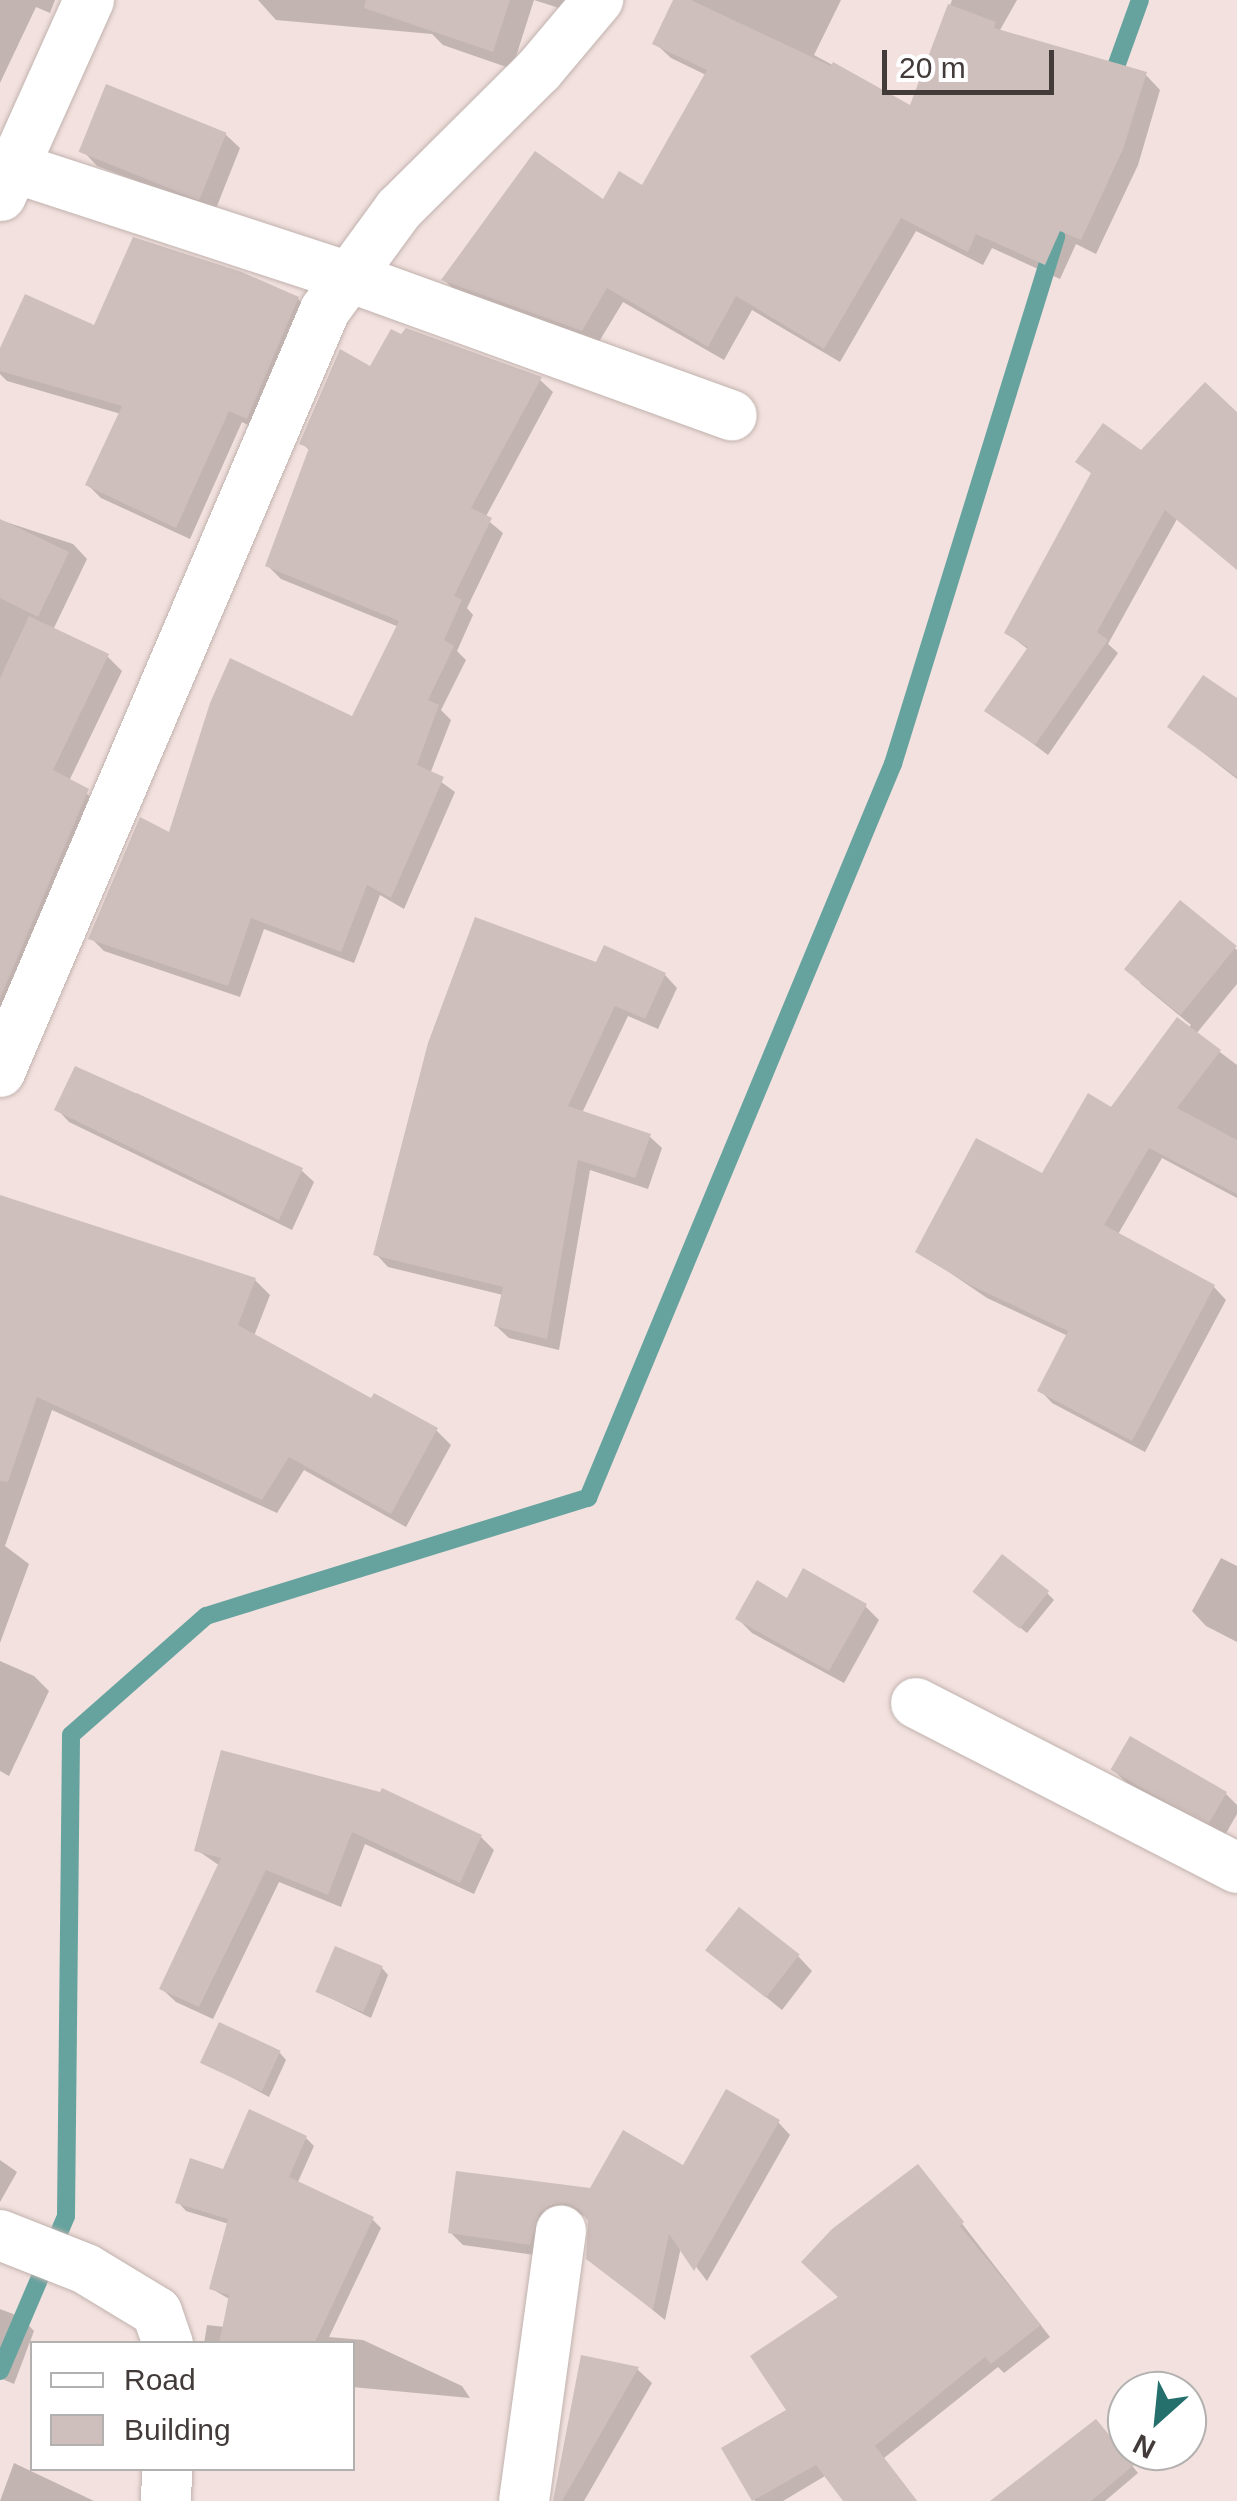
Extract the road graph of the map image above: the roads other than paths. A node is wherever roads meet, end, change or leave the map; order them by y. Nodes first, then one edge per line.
1 (89, 0) edge
2 (598, 0) edge
3 (5, 177) edge
4 (349, 277) junction
5 (732, 416) dead end
6 (0, 1072) edge
7 (916, 1703) dead end
8 (1237, 1868) edge
9 (560, 2231) dead end
10 (0, 2234) edge
11 (167, 2341) edge
12 (168, 2471) edge
13 (166, 2501) edge
14 (524, 2501) edge

1 - 3 street
2 - 4 street
3 - 4 street
4 - 5 street
4 - 6 street
7 - 8 street
9 - 14 street
10 - 11 street
12 - 13 street

